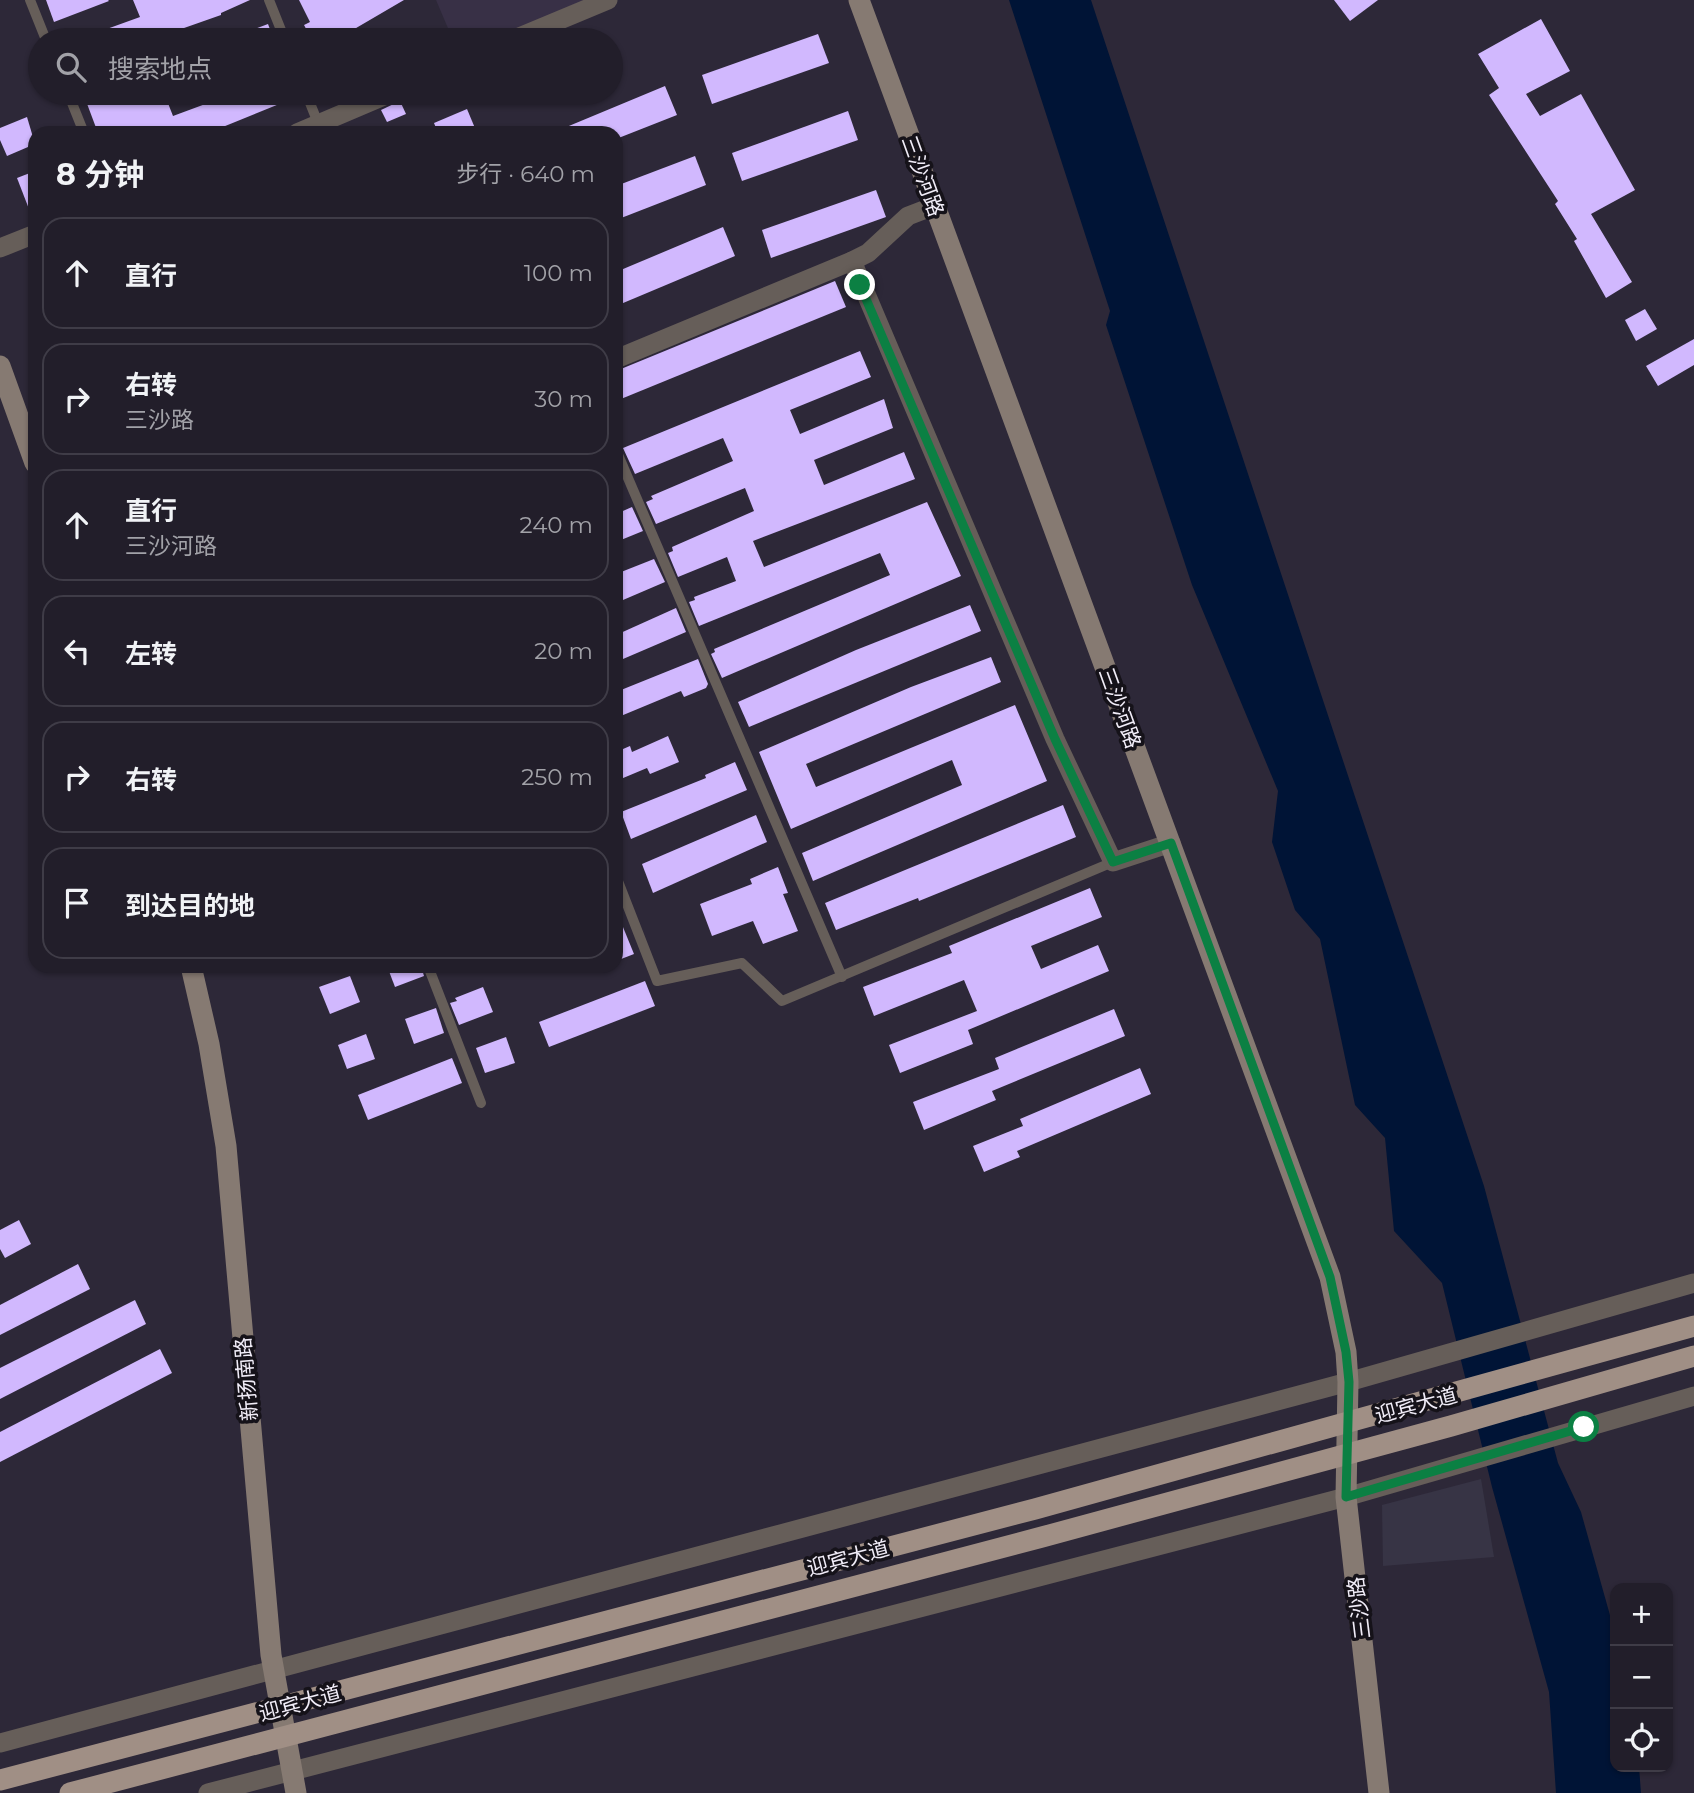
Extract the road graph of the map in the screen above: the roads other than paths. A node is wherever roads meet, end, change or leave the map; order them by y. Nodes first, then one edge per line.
1 (30, 0) edge
2 (268, 0) edge
3 (608, 0) edge
4 (859, 0) edge
5 (41, 28) edge
6 (280, 28) edge
7 (541, 28) edge
8 (73, 105) edge
9 (311, 105) edge
10 (368, 105) edge
11 (81, 126) edge
12 (320, 126) edge
13 (327, 126) edge
14 (934, 206) junction
15 (28, 237) edge
16 (0, 248) edge
17 (852, 261) junction
18 (623, 356) edge
19 (0, 366) edge
20 (28, 444) edge
21 (623, 466) edge
22 (1171, 843) junction
23 (1113, 862) junction
24 (623, 894) edge
25 (193, 973) edge
26 (431, 973) edge
27 (842, 977) junction
28 (481, 1103) dead end
29 (1694, 1283) edge
30 (1694, 1326) edge
31 (1694, 1356) edge
32 (1349, 1382) junction
33 (1694, 1396) edge
34 (1348, 1423) junction
35 (1349, 1453) junction
36 (1346, 1497) junction
37 (1035, 1509) junction
38 (1042, 1536) junction
39 (274, 1672) junction
40 (281, 1708) junction
41 (286, 1737) junction
42 (0, 1743) edge
43 (292, 1771) junction
44 (0, 1780) edge
45 (70, 1793) edge
46 (208, 1793) edge
47 (296, 1793) edge
48 (1379, 1793) edge

1 - 5 lane
2 - 6 lane
3 - 7 street
4 - 14 street, 三沙河路
8 - 11 lane
9 - 12 lane
10 - 13 street
14 - 17 street
14 - 22 street, 三沙河路
15 - 16 street
17 - 18 street
17 - 23 street
19 - 20 street
21 - 27 lane
22 - 23 street
22 - 32 street, 三沙河路
23 - 27 lane
24 - 27 lane
25 - 39 street, 新扬南路
26 - 28 lane
29 - 32 street
30 - 34 main road, 迎宾大道
31 - 35 main road, 迎宾大道
32 - 34 street, 三沙河路
32 - 39 street
33 - 36 street
34 - 35 street, 三沙路
34 - 37 main road, 迎宾大道
35 - 36 street, 三沙路
35 - 38 main road, 迎宾大道
36 - 43 street
36 - 48 street, 三沙路
37 - 38 main road
37 - 40 main road, 迎宾大道
38 - 41 main road, 迎宾大道
39 - 40 street, 新扬南路
39 - 42 street
40 - 41 street, 新扬南路
40 - 44 main road, 迎宾大道
41 - 43 street, 新扬南路
41 - 45 main road, 迎宾大道
43 - 46 street
43 - 47 street, 新扬南路

